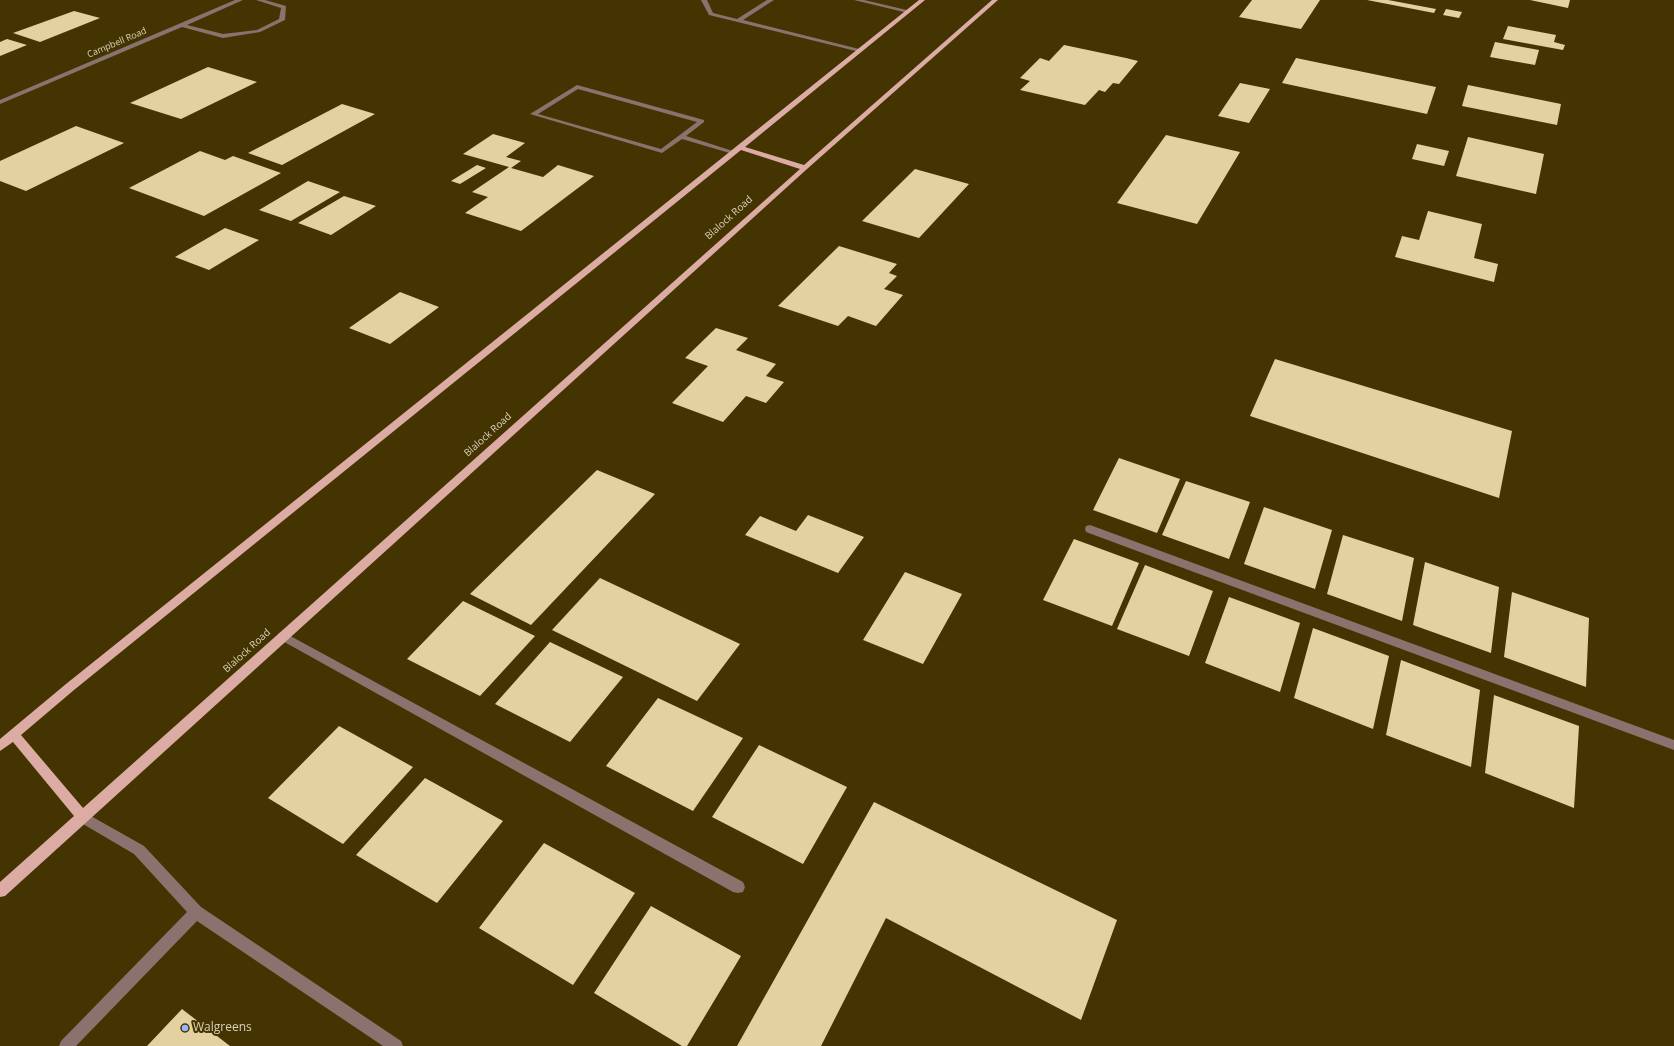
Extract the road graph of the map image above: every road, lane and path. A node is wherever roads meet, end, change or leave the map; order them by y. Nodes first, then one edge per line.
1 (240, 0) edge
2 (258, 0) edge
3 (704, 0) edge
4 (771, 0) edge
5 (858, 0) edge
6 (922, 0) edge
7 (995, 0) edge
8 (908, 11) junction
9 (737, 21) junction
10 (182, 25) junction
11 (860, 50) junction
12 (0, 102) edge
13 (681, 137) junction
14 (736, 150) junction
15 (805, 168) junction
16 (1090, 529) dead end
17 (283, 636) junction
18 (14, 735) junction
19 (1674, 745) edge
20 (0, 746) edge
21 (82, 817) junction
22 (738, 887) dead end
23 (0, 891) edge
24 (196, 912) junction
25 (66, 1046) edge
26 (396, 1046) edge

1 - 10 street, Campbell Road
2 - 10 street
3 - 9 street
4 - 9 street
5 - 8 street
6 - 8 main road
7 - 15 main road, Blalock Road
8 - 11 main road
9 - 11 street
10 - 12 street, Campbell Road
11 - 14 main road
13 - 13 street
13 - 14 street
14 - 15 main road
14 - 18 main road
15 - 17 main road, Blalock Road
16 - 19 street
17 - 21 main road, Blalock Road
17 - 22 street
18 - 20 main road
18 - 21 main road
21 - 23 main road, Blalock Road
21 - 24 street
24 - 25 street
24 - 26 street

